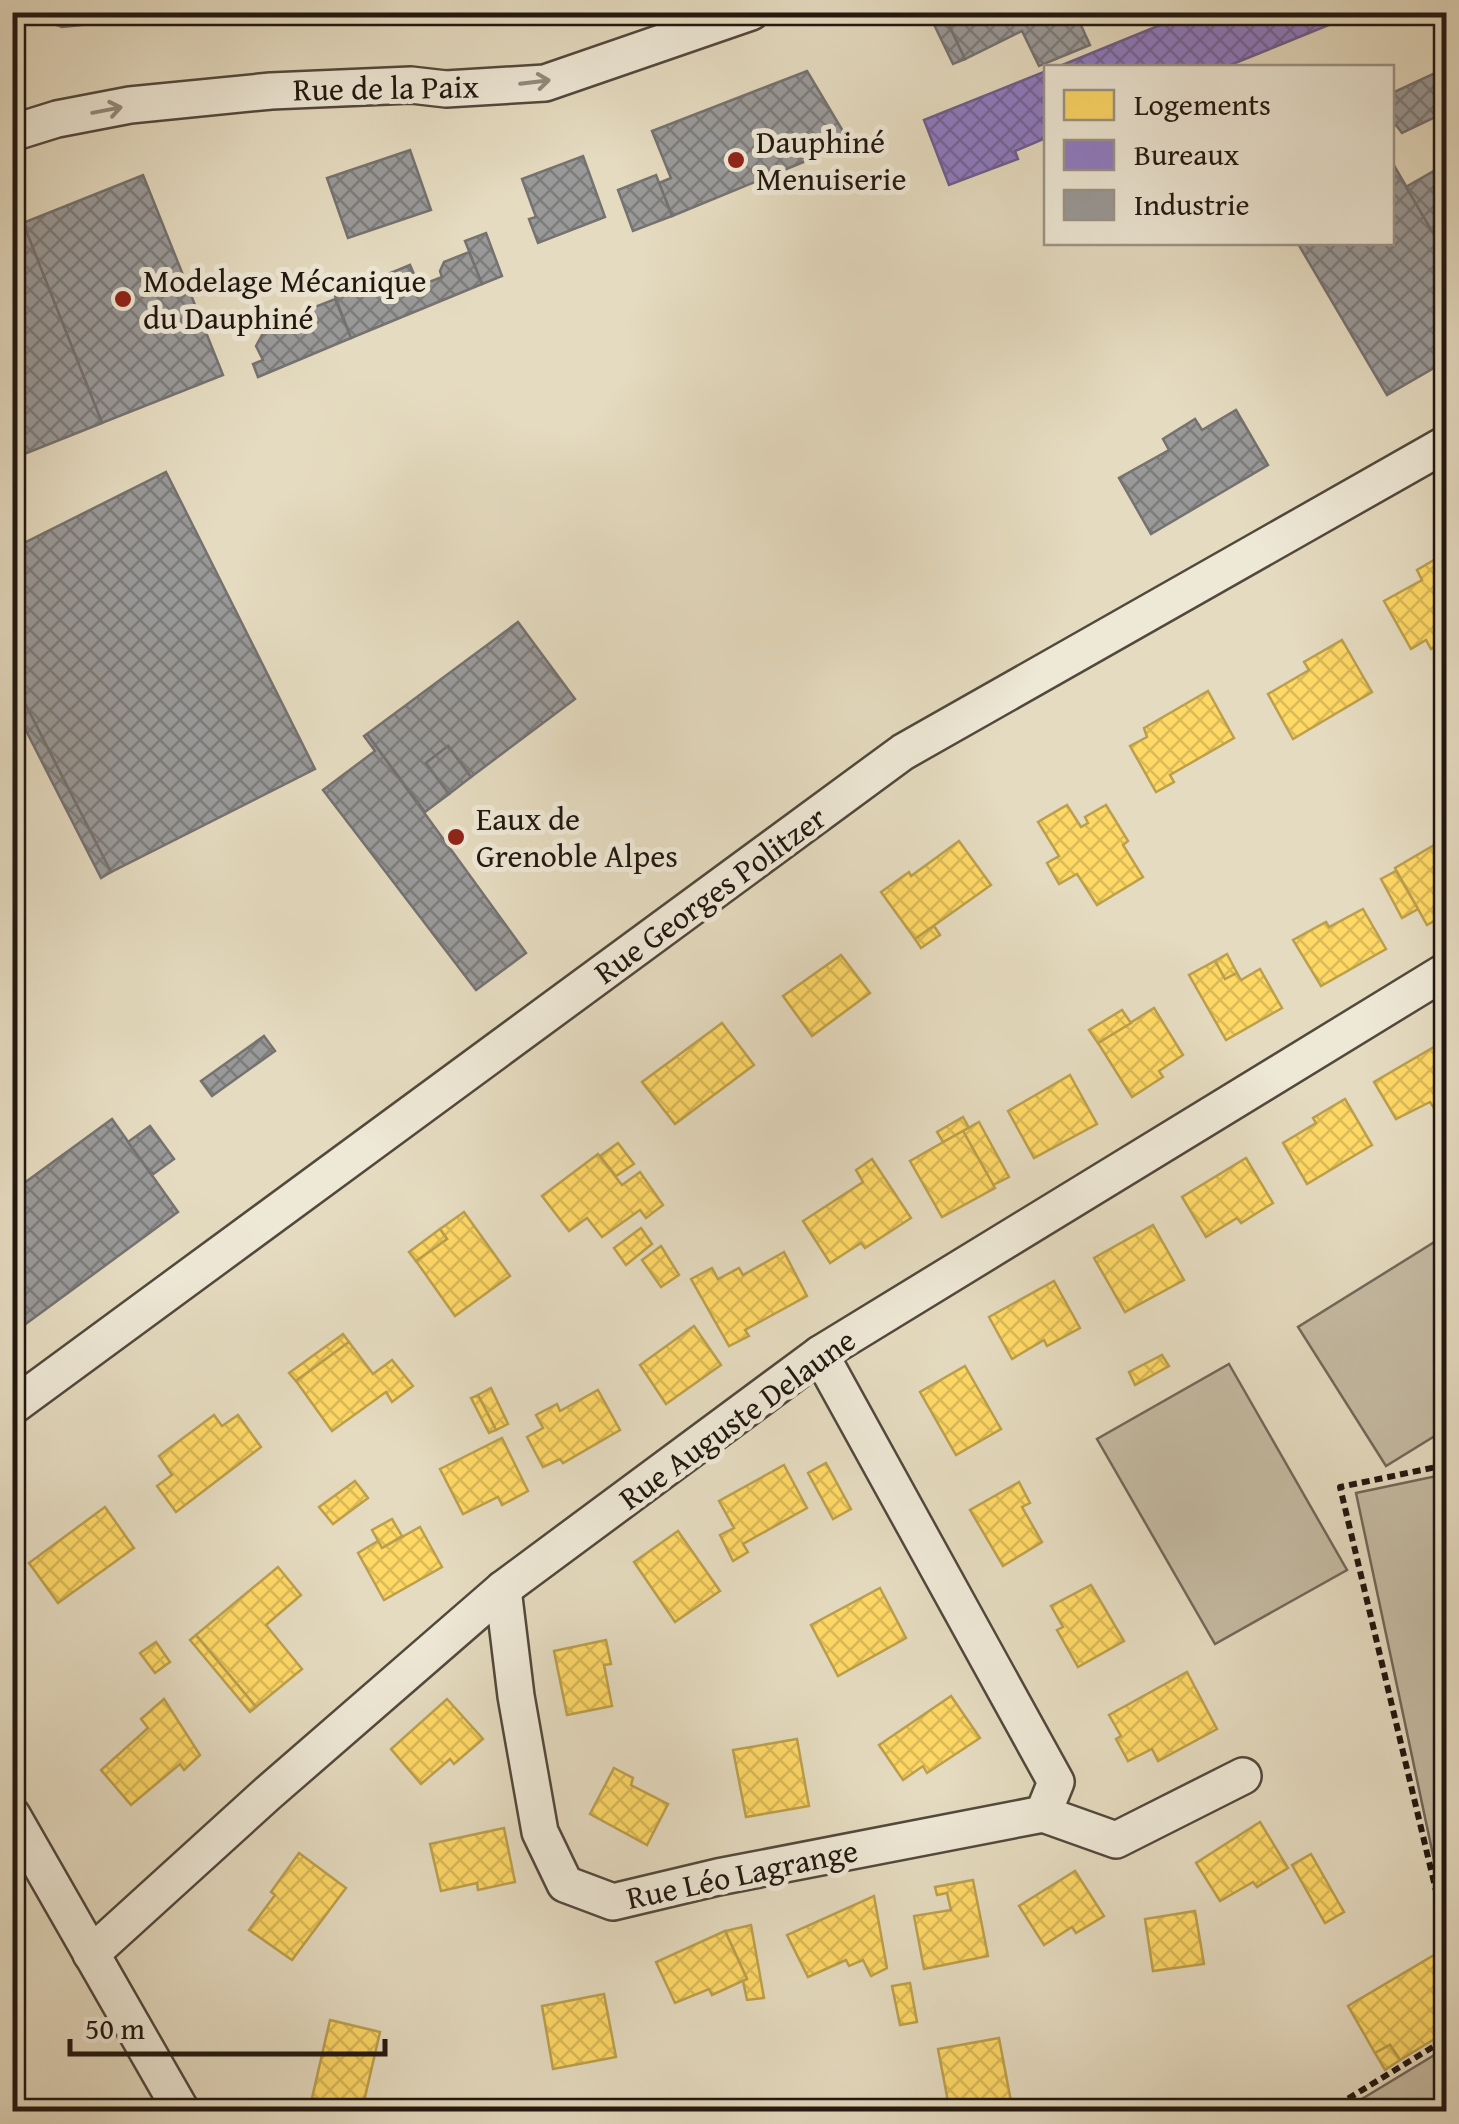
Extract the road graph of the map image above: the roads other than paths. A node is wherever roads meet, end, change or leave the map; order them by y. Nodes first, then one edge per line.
1 (752, 12) edge
2 (12, 133) edge
3 (1446, 444) edge
4 (1446, 971) edge
5 (820, 1354) junction
6 (12, 1407) edge
7 (503, 1589) junction
8 (1243, 1776) dead end
9 (1044, 1814) junction
10 (12, 1815) edge
11 (91, 1954) junction
12 (182, 2112) edge

2 -> 1 street, Rue de la Paix
3 - 6 street, Rue Georges Politzer
4 - 5 street, Rue Auguste Delaune
5 - 7 street, Rue Auguste Delaune
5 - 9 street
7 - 9 street, Rue Léo Lagrange
7 - 11 street, Rue Auguste Delaune
8 - 9 street
10 - 11 street
11 - 12 street

